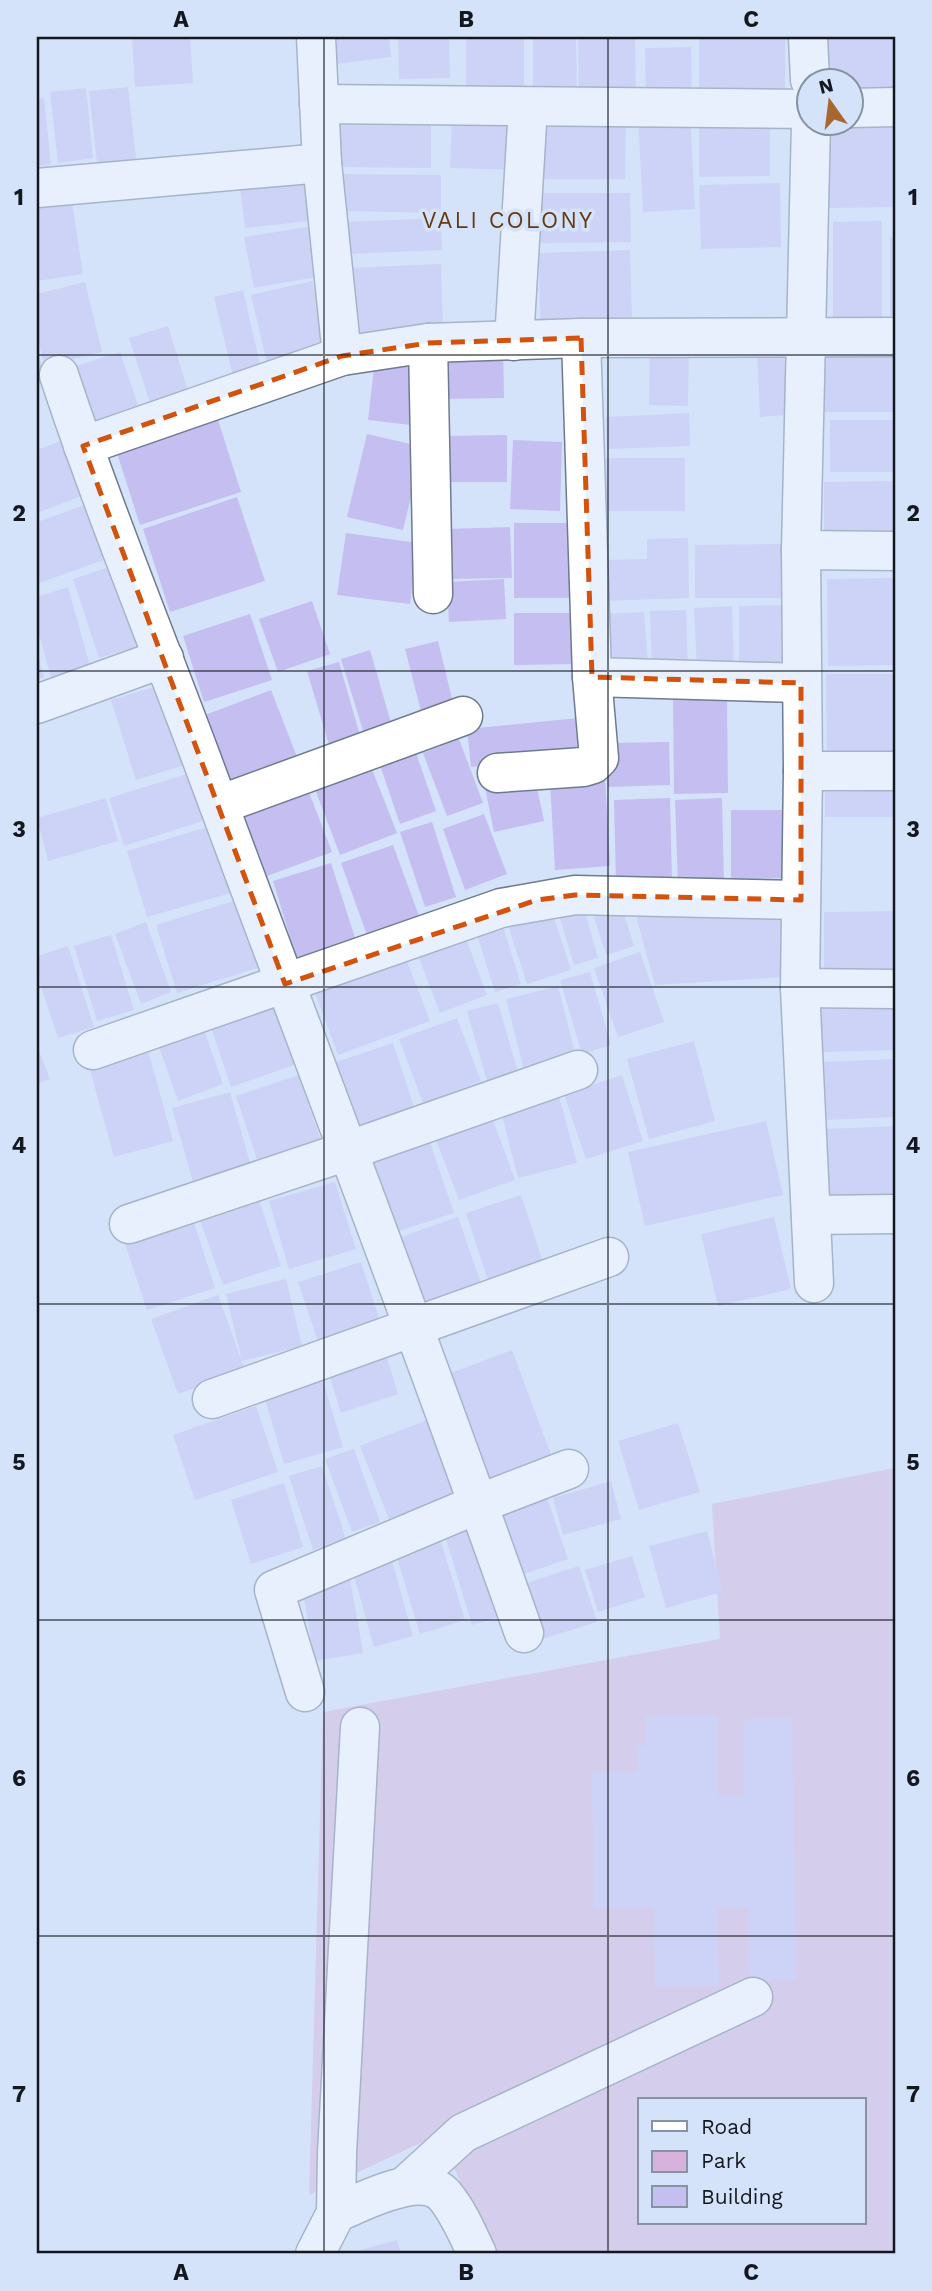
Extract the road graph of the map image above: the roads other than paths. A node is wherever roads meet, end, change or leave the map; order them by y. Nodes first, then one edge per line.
1 (316, 37) edge
2 (808, 37) edge
3 (809, 66) edge
4 (319, 104) junction
5 (528, 107) junction
6 (895, 107) edge
7 (796, 108) edge
8 (866, 108) edge
9 (811, 136) edge
10 (323, 163) junction
11 (37, 188) edge
12 (895, 337) edge
13 (581, 338) junction
14 (806, 338) junction
15 (514, 341) junction
16 (428, 343) junction
17 (342, 356) junction
18 (59, 374) dead end
19 (83, 446) junction
20 (801, 550) junction
21 (895, 551) edge
22 (433, 594) dead end
23 (164, 658) junction
24 (592, 677) junction
25 (801, 682) junction
26 (37, 704) edge
27 (463, 716) dead end
28 (803, 771) junction
29 (895, 771) edge
30 (497, 773) dead end
31 (219, 806) junction
32 (801, 900) junction
33 (285, 984) junction
34 (800, 988) junction
35 (895, 989) edge
36 (93, 1050) dead end
37 (578, 1070) dead end
38 (347, 1151) junction
39 (895, 1214) edge
40 (811, 1215) junction
41 (129, 1224) dead end
42 (609, 1256) dead end
43 (814, 1283) dead end
44 (412, 1326) junction
45 (212, 1399) dead end
46 (569, 1469) dead end
47 (478, 1504) junction
48 (524, 1633) dead end
49 (305, 1692) dead end
50 (360, 1727) dead end
51 (753, 1997) dead end
52 (404, 2187) junction
53 (336, 2213) junction
54 (315, 2254) edge
55 (477, 2254) edge

1 - 4 street
2 - 3 street
4 - 5 street
4 - 10 street
5 - 7 street
5 - 15 street
6 - 8 street
9 - 14 street
10 - 11 street
10 - 17 street
12 - 14 street
13 - 14 street
13 - 15 street
13 - 24 street
14 - 20 street
15 - 16 street
16 - 17 street
16 - 22 street
17 - 19 street
18 - 19 street
19 - 23 street
20 - 21 street
20 - 25 street
23 - 26 street
23 - 31 street
24 - 25 street
24 - 30 street
25 - 28 street
27 - 31 street
28 - 29 street
28 - 32 street
31 - 33 street
32 - 33 street
32 - 34 street
33 - 36 street
33 - 38 street
34 - 35 street
34 - 40 street
37 - 38 street
38 - 41 street
38 - 44 street
39 - 40 street
40 - 43 street
42 - 44 street
44 - 45 street
44 - 47 street
46 - 47 street
47 - 48 street
47 - 49 street
50 - 53 street
51 - 52 street
52 - 53 street
52 - 55 street
53 - 54 street

